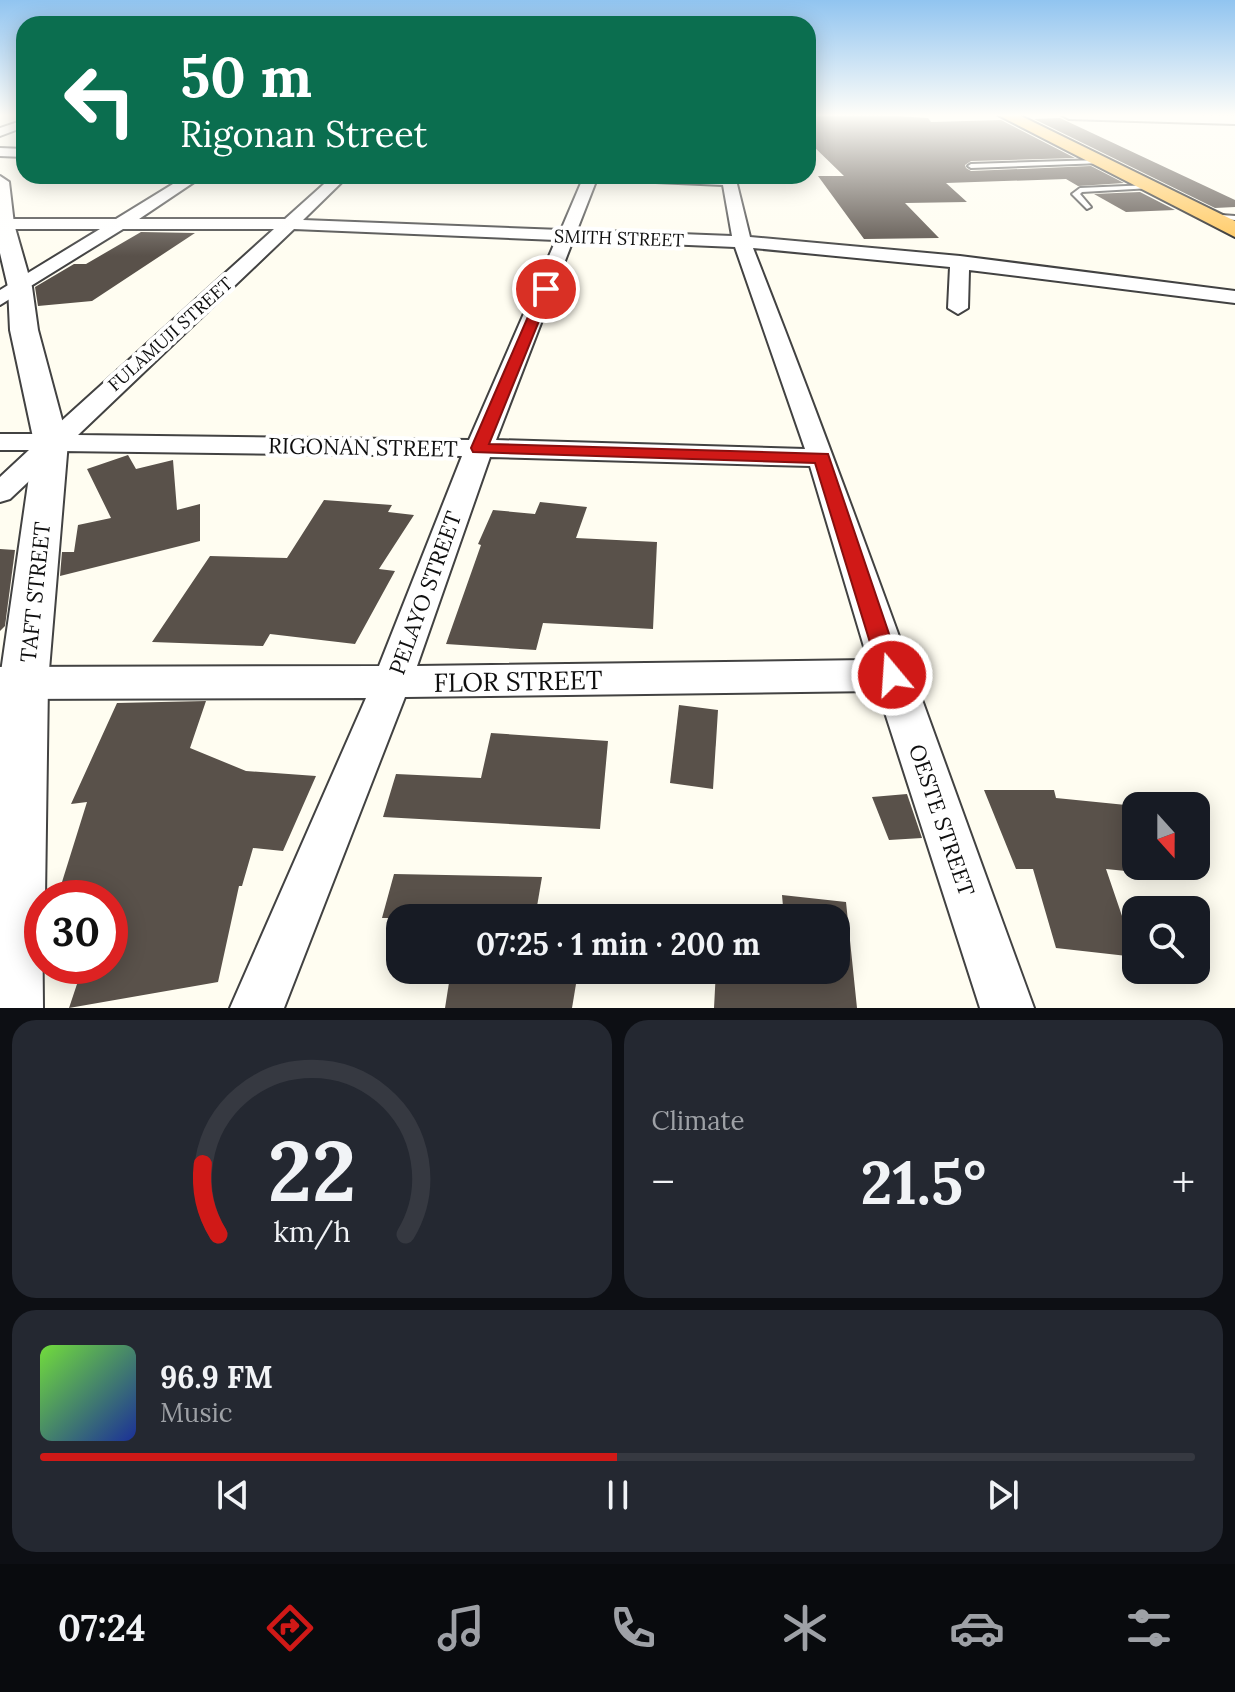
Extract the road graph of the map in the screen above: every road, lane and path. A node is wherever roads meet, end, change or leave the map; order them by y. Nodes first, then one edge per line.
1 (1099, 162) edge
2 (1100, 162) edge
3 (971, 166) dead end
4 (0, 182) edge
5 (183, 184) edge
6 (332, 184) edge
7 (588, 184) edge
8 (730, 184) edge
9 (1149, 187) junction
10 (1087, 207) dead end
11 (1206, 216) junction
12 (1235, 218) edge
13 (122, 222) junction
14 (2, 224) edge
15 (289, 224) junction
16 (1235, 230) edge
17 (568, 236) junction
18 (742, 242) junction
19 (960, 262) junction
20 (10, 293) edge
21 (1235, 297) edge
22 (958, 308) dead end
23 (0, 442) edge
24 (51, 442) junction
25 (479, 448) junction
26 (822, 458) junction
27 (0, 493) edge
28 (892, 675) junction
29 (392, 682) junction
30 (12, 683) edge
31 (9, 1008) edge
32 (257, 1008) edge
33 (1007, 1008) edge

1 - 3 lane
2 - 9 highway
4 - 14 street, TAFT STREET
5 - 13 street
6 - 15 street, FULAMUJI STREET
7 - 17 street, PELAYO STREET
8 - 18 street, OESTE STREET
9 - 10 lane
9 - 11 highway
11 - 12 lane
11 - 16 highway
13 - 14 street, SMITH STREET
13 - 15 street, SMITH STREET
13 - 20 street
14 - 20 street, TAFT STREET
15 - 17 street, SMITH STREET
15 - 24 street, FULAMUJI STREET
17 - 18 street, SMITH STREET
17 - 25 street, PELAYO STREET
18 - 19 street, SMITH STREET
18 - 26 street, OESTE STREET
19 - 21 street, SMITH STREET
19 - 22 street
20 - 24 street, TAFT STREET
23 - 24 street, RIGONAN STREET
24 - 25 street, RIGONAN STREET
24 - 27 street, FULAMUJI STREET
24 - 30 street, TAFT STREET
25 - 26 street, RIGONAN STREET
25 - 29 street, PELAYO STREET
26 - 28 street, OESTE STREET
28 - 29 street, FLOR STREET
28 - 33 street, OESTE STREET
29 - 30 street, FLOR STREET
29 - 32 street, PELAYO STREET
30 - 31 street, TAFT STREET

